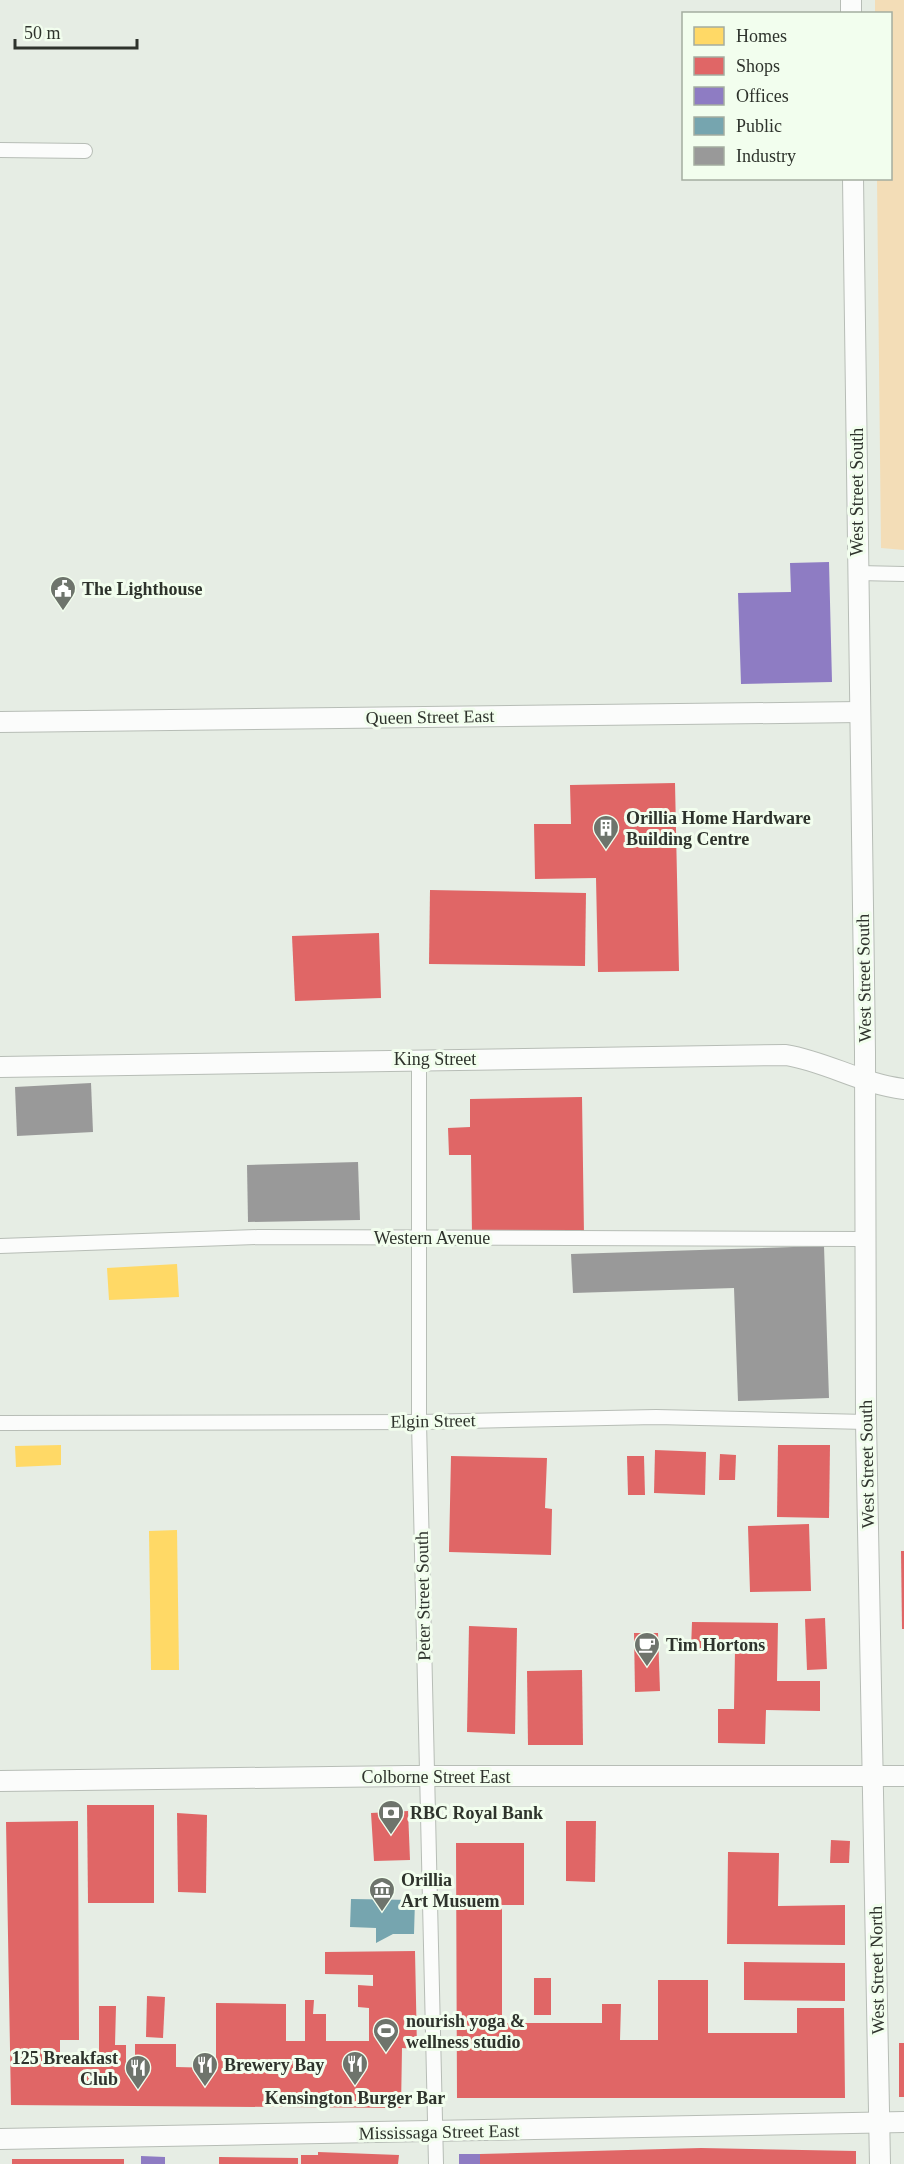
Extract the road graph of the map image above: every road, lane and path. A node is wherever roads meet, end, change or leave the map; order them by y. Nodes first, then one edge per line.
1 (0, 150) edge
2 (86, 151) dead end
3 (853, 180) edge
4 (858, 573) junction
5 (904, 574) edge
6 (860, 712) junction
7 (0, 722) edge
8 (419, 1059) junction
9 (0, 1067) edge
10 (865, 1082) junction
11 (904, 1089) edge
12 (420, 1239) junction
13 (863, 1239) junction
14 (0, 1246) edge
15 (419, 1422) junction
16 (866, 1422) junction
17 (0, 1424) edge
18 (428, 1776) junction
19 (904, 1776) edge
20 (873, 1777) junction
21 (0, 1781) edge
22 (904, 2122) edge
23 (879, 2123) junction
24 (436, 2132) junction
25 (0, 2139) edge
26 (436, 2164) edge
27 (880, 2164) edge

1 - 2 street
3 - 4 street, West Street South
4 - 5 street
4 - 6 street, West Street South
6 - 7 street, Queen Street East
6 - 10 street, West Street South
8 - 9 street, King Street
8 - 10 street, King Street
8 - 12 street, Peter Street South
10 - 11 street, King Street
10 - 13 street, West Street South
12 - 13 street, Western Avenue
12 - 14 street, Western Avenue
12 - 15 street, Peter Street South
13 - 16 street, West Street South
15 - 16 street, Elgin Street
15 - 17 street, Elgin Street
15 - 18 street, Peter Street South
16 - 20 street, West Street South
18 - 20 street, Colborne Street East
18 - 21 street, Colborne Street East
18 - 24 street, Peter Street South
19 - 20 street, Colborne Street East
20 - 23 street, West Street North
22 - 23 street, Mississaga Street East
23 - 24 street, Mississaga Street East
23 - 27 street, West Street North
24 - 25 street, Mississaga Street East
24 - 26 street, Peter Street South

